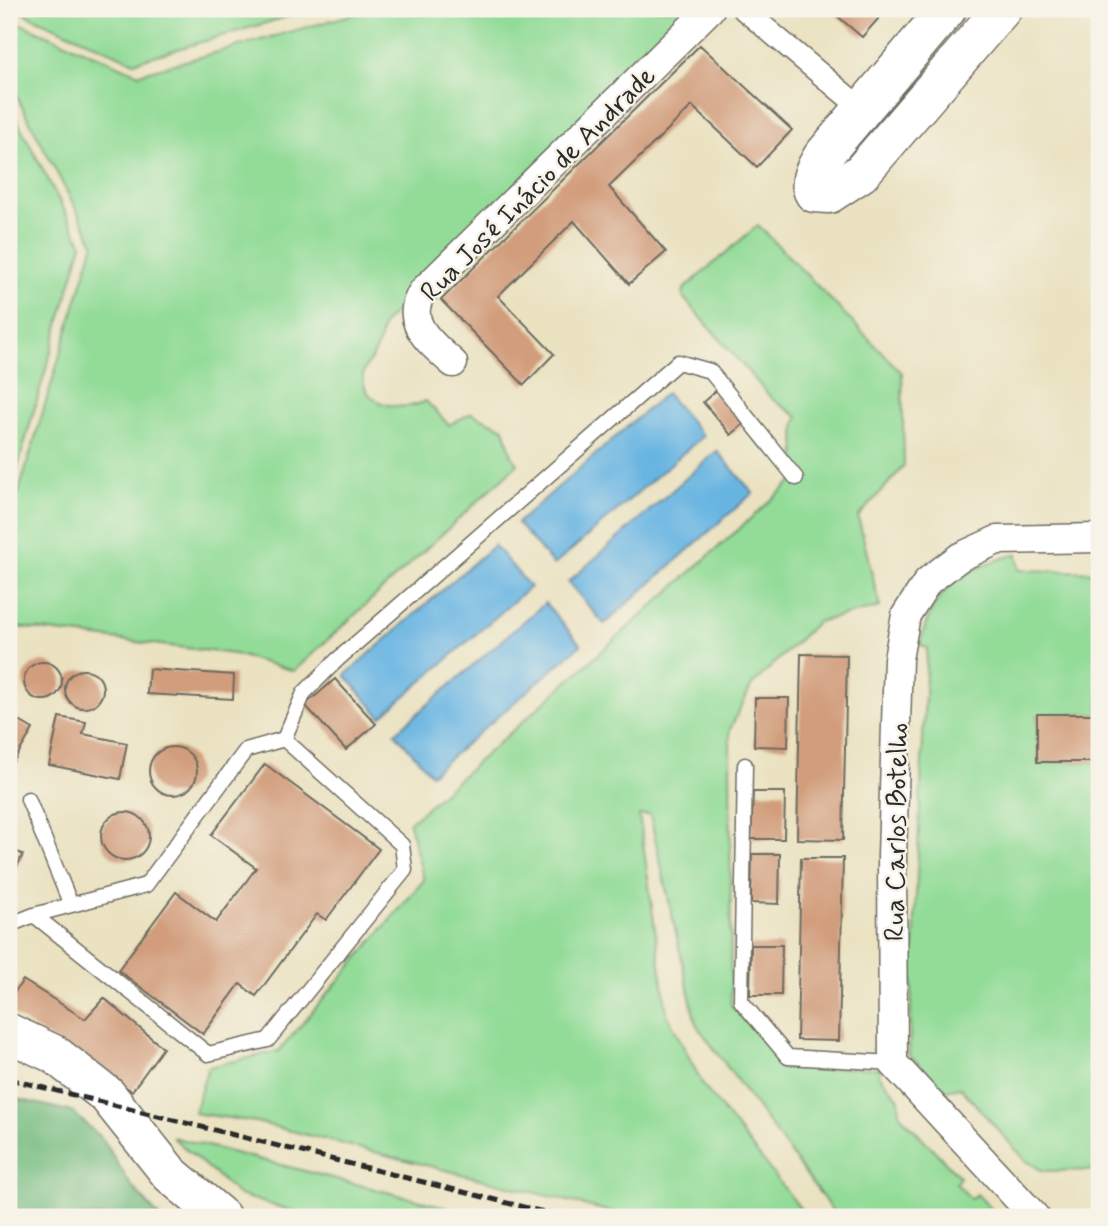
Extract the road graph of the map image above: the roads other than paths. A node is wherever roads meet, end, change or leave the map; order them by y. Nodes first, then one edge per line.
1 (710, 9) edge
2 (743, 9) edge
3 (947, 9) edge
4 (1003, 9) edge
5 (862, 109) junction
6 (453, 363) dead end
7 (796, 478) dead end
8 (1099, 538) edge
9 (284, 739) junction
10 (745, 765) dead end
11 (28, 799) dead end
12 (71, 905) junction
13 (34, 915) junction
14 (9, 925) edge
15 (9, 1033) edge
16 (893, 1063) junction
17 (221, 1217) edge
18 (1035, 1217) edge

1 - 6 street, Rua José Inácio de Andrade
2 - 5 street
3 - 5 main road
4 - 5 main road
7 - 9 lane
8 - 16 street, Rua Carlos Botelho
9 - 12 lane
9 - 13 lane
10 - 16 lane
11 - 12 lane
12 - 13 lane
13 - 14 lane
15 - 17 main road
16 - 18 street

